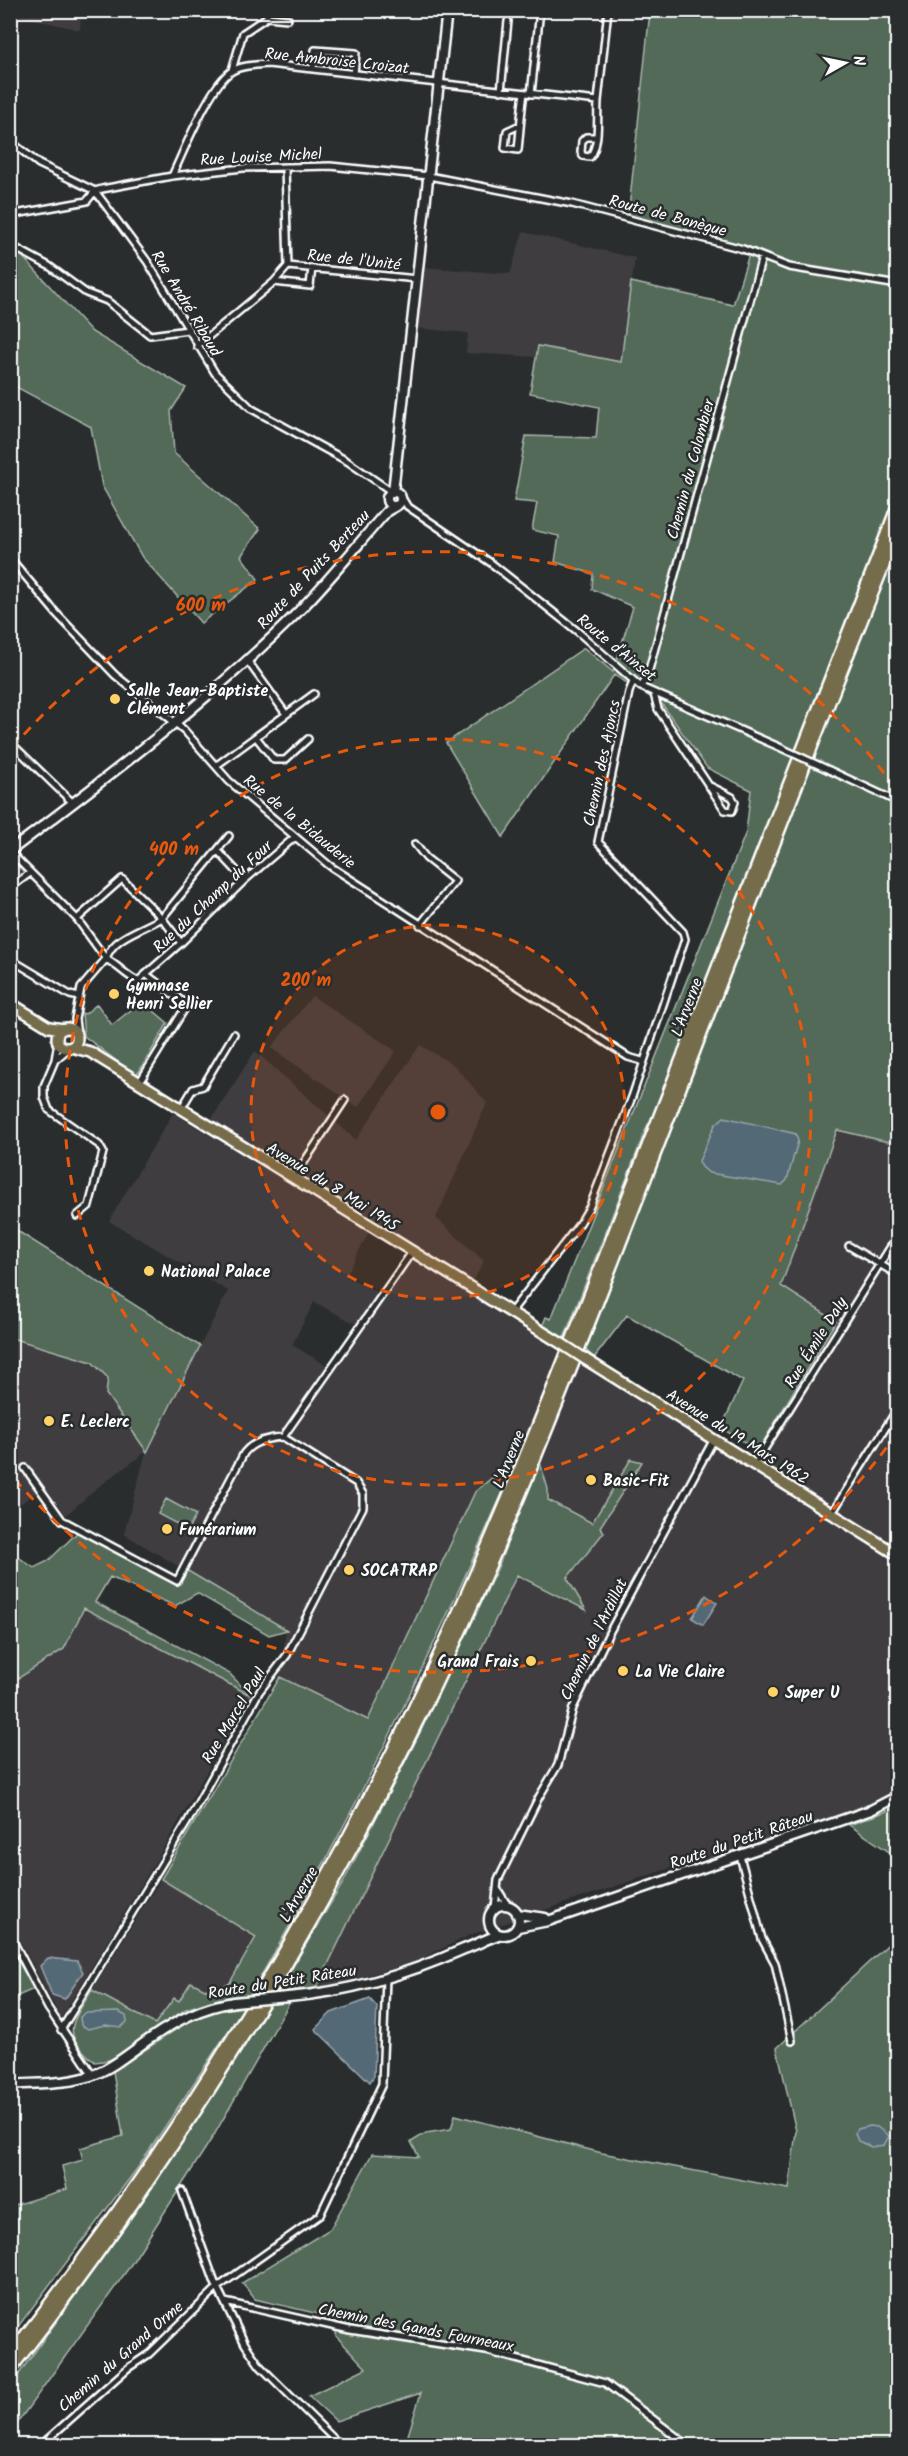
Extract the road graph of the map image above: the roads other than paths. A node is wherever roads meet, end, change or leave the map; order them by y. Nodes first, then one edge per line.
1 (540, 10) edge
2 (608, 10) edge
3 (446, 11) edge
4 (267, 14) edge
5 (288, 19) dead end
6 (508, 21) dead end
7 (313, 69) junction
8 (232, 70) junction
9 (354, 74) junction
10 (439, 84) junction
11 (501, 91) junction
12 (524, 93) junction
13 (531, 94) junction
14 (598, 101) junction
15 (520, 125) junction
16 (596, 137) dead end
17 (10, 141) edge
18 (285, 167) junction
19 (172, 176) junction
20 (429, 176) junction
21 (95, 191) junction
22 (10, 215) edge
23 (10, 245) edge
24 (762, 258) junction
25 (288, 266) junction
26 (312, 268) junction
27 (417, 279) junction
28 (274, 282) junction
29 (897, 285) edge
30 (188, 330) junction
31 (197, 346) junction
32 (395, 478) junction
33 (383, 487) junction
34 (395, 500) junction
35 (897, 505) edge
36 (897, 530) edge
37 (11, 559) edge
38 (246, 660) junction
39 (633, 682) junction
40 (641, 687) junction
41 (314, 694) dead end
42 (654, 694) junction
43 (286, 714) junction
44 (175, 723) junction
45 (256, 736) junction
46 (308, 739) dead end
47 (10, 742) edge
48 (217, 765) junction
49 (708, 785) junction
50 (897, 802) edge
51 (73, 803) junction
52 (229, 836) dead end
53 (295, 837) junction
54 (415, 844) dead end
55 (11, 850) edge
56 (218, 851) junction
57 (30, 873) junction
58 (245, 880) junction
59 (10, 888) edge
60 (162, 918) junction
61 (77, 919) junction
62 (420, 925) junction
63 (182, 943) junction
64 (10, 959) edge
65 (106, 959) junction
66 (147, 975) junction
67 (79, 997) junction
68 (10, 1003) edge
69 (75, 1019) junction
70 (49, 1027) junction
71 (65, 1028) junction
72 (234, 1034) dead end
73 (77, 1036) junction
74 (58, 1041) junction
75 (70, 1048) junction
76 (90, 1052) junction
77 (55, 1060) junction
78 (642, 1061) junction
79 (139, 1083) junction
80 (345, 1100) dead end
81 (181, 1109) junction
82 (293, 1179) junction
83 (77, 1216) dead end
84 (897, 1235) edge
85 (849, 1246) dead end
86 (412, 1252) junction
87 (880, 1264) junction
88 (897, 1275) edge
89 (510, 1313) junction
90 (562, 1344) joint
91 (897, 1408) edge
92 (283, 1437) junction
93 (714, 1439) junction
94 (755, 1464) junction
95 (25, 1468) dead end
96 (832, 1513) junction
97 (897, 1555) edge
98 (897, 1796) edge
99 (740, 1856) junction
100 (498, 1890) junction
101 (508, 1905) junction
102 (495, 1908) junction
103 (518, 1914) junction
104 (558, 1917) junction
105 (489, 1921) junction
106 (518, 1927) junction
107 (10, 1935) edge
108 (498, 1935) junction
109 (464, 1950) junction
110 (386, 1978) junction
111 (61, 2030) junction
112 (792, 2041) dead end
113 (93, 2075) junction
114 (10, 2085) edge
115 (182, 2191) dead end
116 (218, 2287) junction
117 (225, 2302) junction
118 (10, 2355) edge
119 (10, 2370) edge
120 (40, 2445) edge
121 (341, 2445) edge
122 (689, 2445) edge

1 - 13 street
2 - 14 street
3 - 10 street
4 - 5 street, Rue Ambroise Croizat
4 - 8 street, Rue Ambroise Croizat
6 - 11 street
7 - 8 street, Rue Ambroise Croizat
7 - 9 street, Rue Ambroise Croizat
7 - 9 street
8 - 19 street, Rue Ambroise Croizat
9 - 10 street, Rue Ambroise Croizat
10 - 11 street, Rue Ambroise Croizat
10 - 20 street
11 - 12 street, Rue Ambroise Croizat
12 - 13 street, Rue Ambroise Croizat
12 - 15 street
13 - 14 street, Rue Ambroise Croizat
14 - 16 street
15 - 15 street
17 - 21 street, Rue André Ribaud
18 - 19 street, Rue Louise Michel
18 - 20 street, Rue Louise Michel
18 - 25 street, Rue de l'Unité
19 - 21 street, Rue Louise Michel
20 - 24 street, Route de Bonègue
20 - 27 street
21 - 22 street, Rue Louise Michel
21 - 30 street, Rue André Ribaud
23 - 30 street
24 - 29 street, Route de Bonègue
24 - 40 street, Chemin du Colombier
25 - 26 street, Rue de l'Unité
25 - 28 street, Rue de l'Unité
26 - 27 street, Rue de l'Unité
26 - 28 street
27 - 32 street
28 - 31 street, Rue de l'Unité
30 - 31 street, Rue André Ribaud
31 - 33 street, Rue André Ribaud
32 - 33 street
32 - 34 street
33 - 34 street, Rue André Ribaud
34 - 38 street, Route de Puits Berteau
34 - 39 street, Route d'Ainset
35 - 118 highway, L'Arverne
36 - 119 highway, L'Arverne
37 - 44 street, Rue de la Bidauderie
38 - 43 street
38 - 44 street, Route de Puits Berteau
39 - 40 street, Route d'Ainset
39 - 78 street, Chemin des Ajoncs
40 - 42 street, Route d'Ainset
41 - 43 street
42 - 49 street
42 - 50 street, Route d'Ainset, bridge
43 - 45 street
44 - 48 street, Rue de la Bidauderie
44 - 51 street, Route de Puits Berteau
45 - 46 street
45 - 48 street
47 - 51 street
48 - 53 street, Rue de la Bidauderie
49 - 49 street
51 - 55 street, Route de Puits Berteau
52 - 56 street
53 - 58 street, Rue du Champ du Four
53 - 62 street, Rue de la Bidauderie
54 - 62 street
55 - 57 street, Rue du Champ du Four
56 - 58 street
56 - 60 street
57 - 59 street
57 - 61 street, Rue du Champ du Four
58 - 63 street, Rue du Champ du Four
60 - 61 street
60 - 63 street
60 - 65 street
61 - 65 street, Rue du Champ du Four
62 - 78 street, Rue de la Bidauderie
63 - 66 street, Rue du Champ du Four
64 - 67 street
65 - 66 street, Rue du Champ du Four
65 - 67 street
66 - 79 street, Rue du Champ du Four
67 - 69 street
68 - 70 main road
69 - 71 street
69 - 73 street
70 - 71 main road
70 - 74 main road
71 - 73 main road
71 - 74 main road
72 - 81 street
73 - 75 main road
73 - 76 main road, Avenue du 8 Mai 1945
74 - 75 main road
74 - 77 street
75 - 76 main road, Avenue du 8 Mai 1945
75 - 77 street
76 - 79 main road, Avenue du 8 Mai 1945
77 - 83 street
78 - 89 street
79 - 81 main road, Avenue du 8 Mai 1945
80 - 82 street
81 - 82 main road, Avenue du 8 Mai 1945
82 - 86 main road, Avenue du 8 Mai 1945
84 - 87 street, Rue Émile Daly
85 - 87 street
86 - 89 main road, Avenue du 8 Mai 1945
86 - 92 street
87 - 88 street
87 - 94 street, Rue Émile Daly
89 - 90 main road, Avenue du 8 Mai 1945
90 - 93 main road, Avenue du 19 Mars 1962, bridge
91 - 96 street
92 - 95 street
92 - 111 street, Rue Marcel Paul
93 - 94 main road, Avenue du 19 Mars 1962
93 - 100 street, Chemin de l'Ardillat
94 - 96 main road, Avenue du 19 Mars 1962
96 - 97 main road, Avenue du 19 Mars 1962
98 - 99 street, Route du Petit Râteau
99 - 104 street, Route du Petit Râteau
99 - 112 street
100 - 101 street
100 - 102 street, Chemin de l'Ardillat
101 - 102 street
101 - 103 street
102 - 105 street
103 - 104 street, Route du Petit Râteau
103 - 106 street
104 - 106 street, Route du Petit Râteau
105 - 108 street
105 - 109 street, Route du Petit Râteau
106 - 108 street
107 - 111 street
108 - 109 street, Route du Petit Râteau
109 - 110 street, Route du Petit Râteau
110 - 113 street, Route du Petit Râteau, bridge
110 - 116 street, Chemin du Grand Orme
111 - 113 street
113 - 114 street, Route du Petit Râteau
115 - 116 street
116 - 117 street
116 - 120 street, Chemin du Grand Orme
117 - 121 street
117 - 122 street, Chemin des Gands Fourneaux

